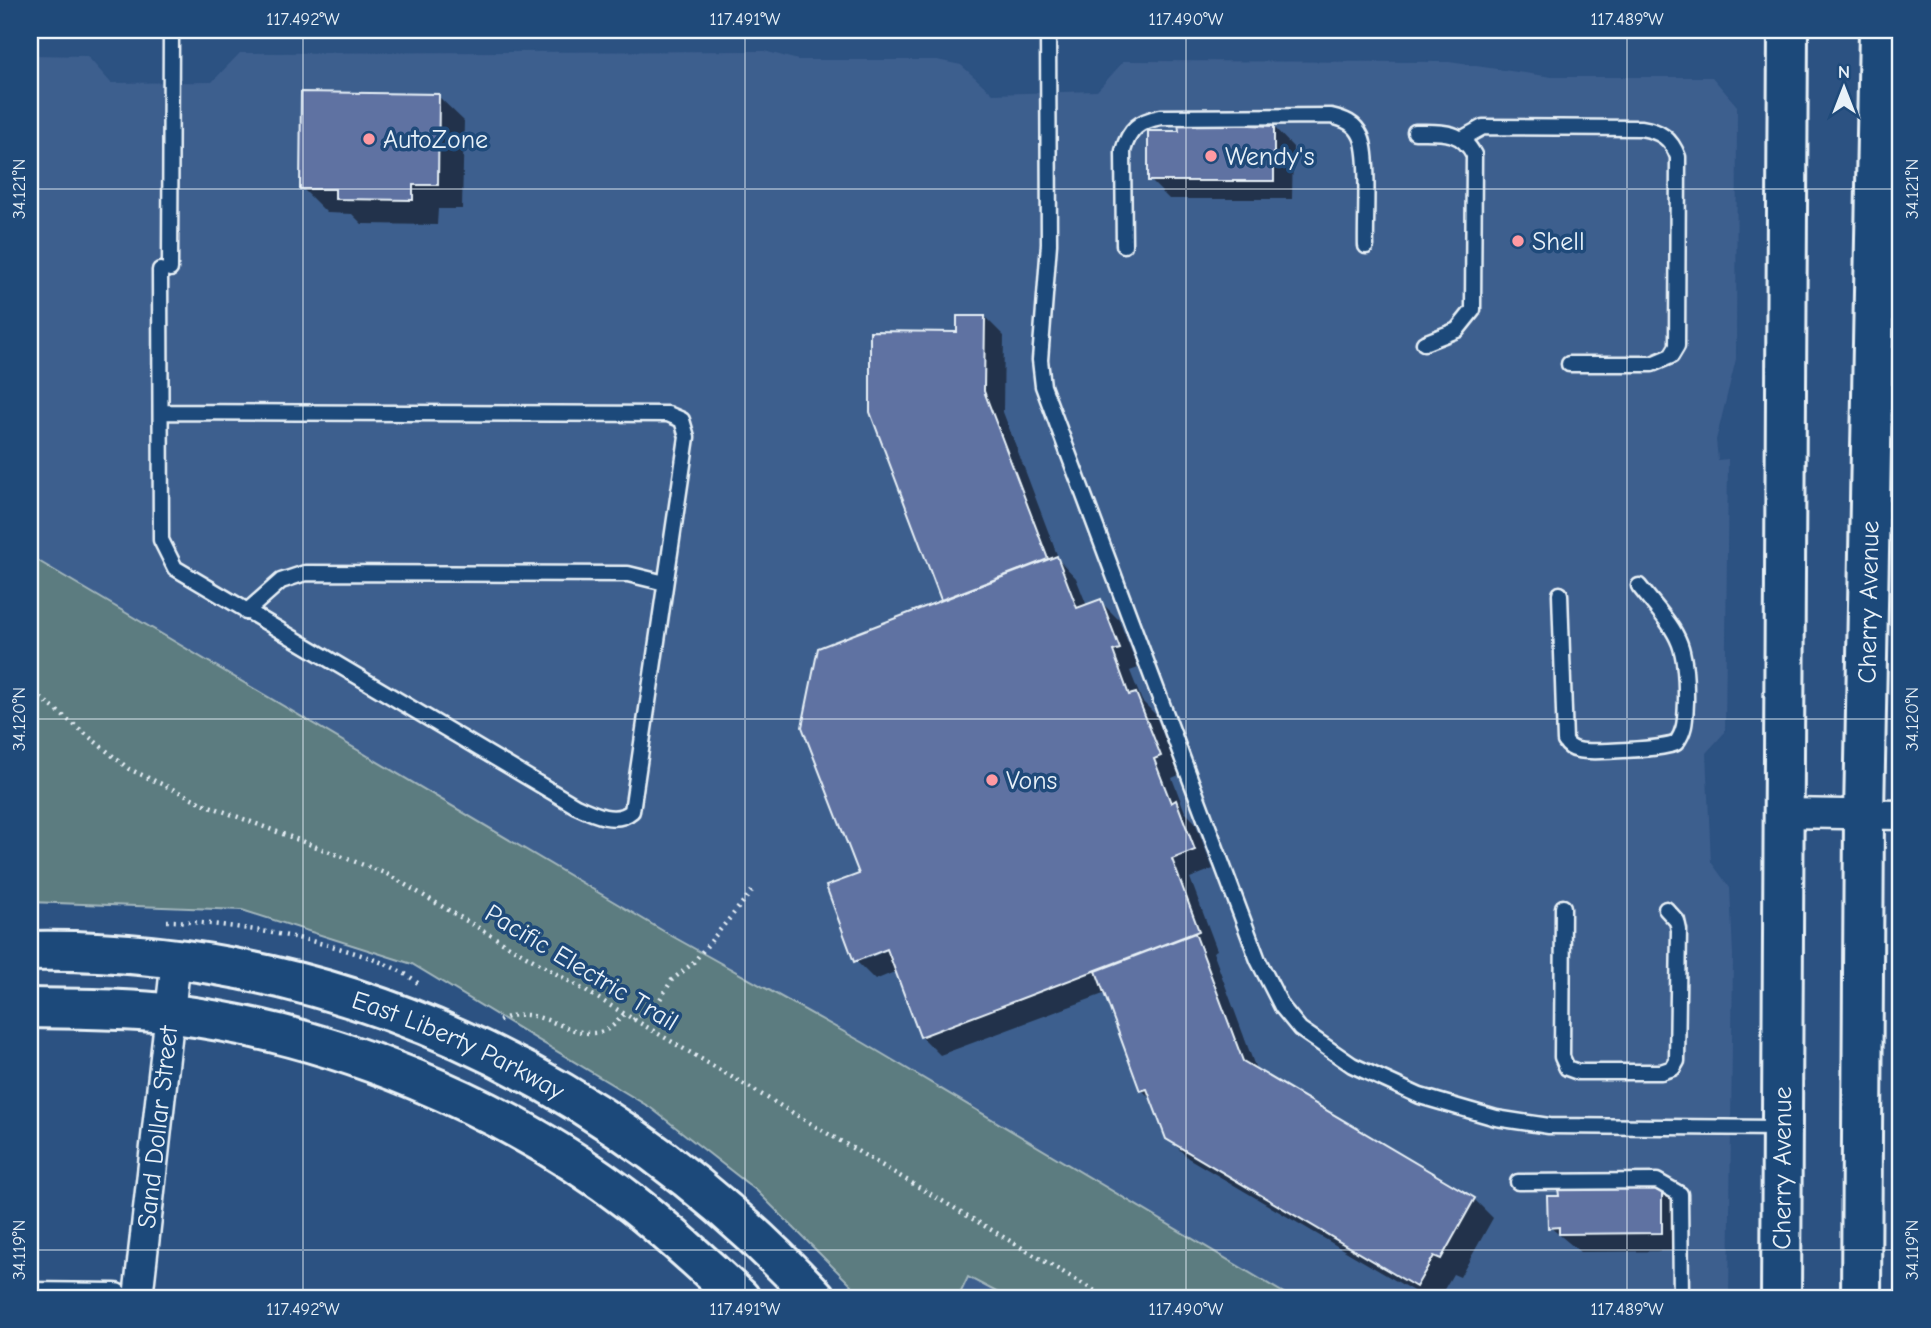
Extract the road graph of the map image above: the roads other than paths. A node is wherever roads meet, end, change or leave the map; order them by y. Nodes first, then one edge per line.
1 (171, 30) edge
2 (1048, 30) edge
3 (1788, 30) edge
4 (1879, 30) edge
5 (1415, 132) dead end
6 (1463, 138) junction
7 (1124, 245) dead end
8 (1366, 246) dead end
9 (1424, 343) dead end
10 (1569, 364) dead end
11 (161, 412) junction
12 (665, 583) junction
13 (1639, 586) dead end
14 (1559, 594) dead end
15 (246, 612) junction
16 (1785, 813) junction
17 (1864, 814) junction
18 (1901, 815) edge
19 (1563, 907) dead end
20 (1666, 909) dead end
21 (30, 951) edge
22 (176, 958) junction
23 (30, 1008) edge
24 (170, 1014) junction
25 (1782, 1128) junction
26 (1518, 1182) dead end
27 (30, 1297) edge
28 (115, 1298) edge
29 (138, 1298) edge
30 (740, 1298) edge
31 (816, 1298) edge
32 (1681, 1298) edge
33 (1781, 1298) edge
34 (1861, 1298) edge

1 - 11 lane
2 - 25 lane
3 - 16 main road, Cherry Avenue
4 - 17 main road, Cherry Avenue
5 - 6 lane
6 - 9 lane
6 - 10 lane
7 - 8 lane
11 - 12 lane
11 - 15 lane
12 - 15 lane
12 - 15 lane
13 - 14 lane
16 - 17 street
16 - 25 main road, Cherry Avenue
17 - 18 street
17 - 34 main road, Cherry Avenue
19 - 20 lane
21 - 22 main road, East Liberty Parkway
22 - 24 street, Sand Dollar Street
22 - 31 main road, East Liberty Parkway
23 - 24 main road, East Liberty Parkway
24 - 29 street, Sand Dollar Street
24 - 30 main road, East Liberty Parkway
25 - 33 main road, Cherry Avenue
26 - 32 lane
27 - 28 street

